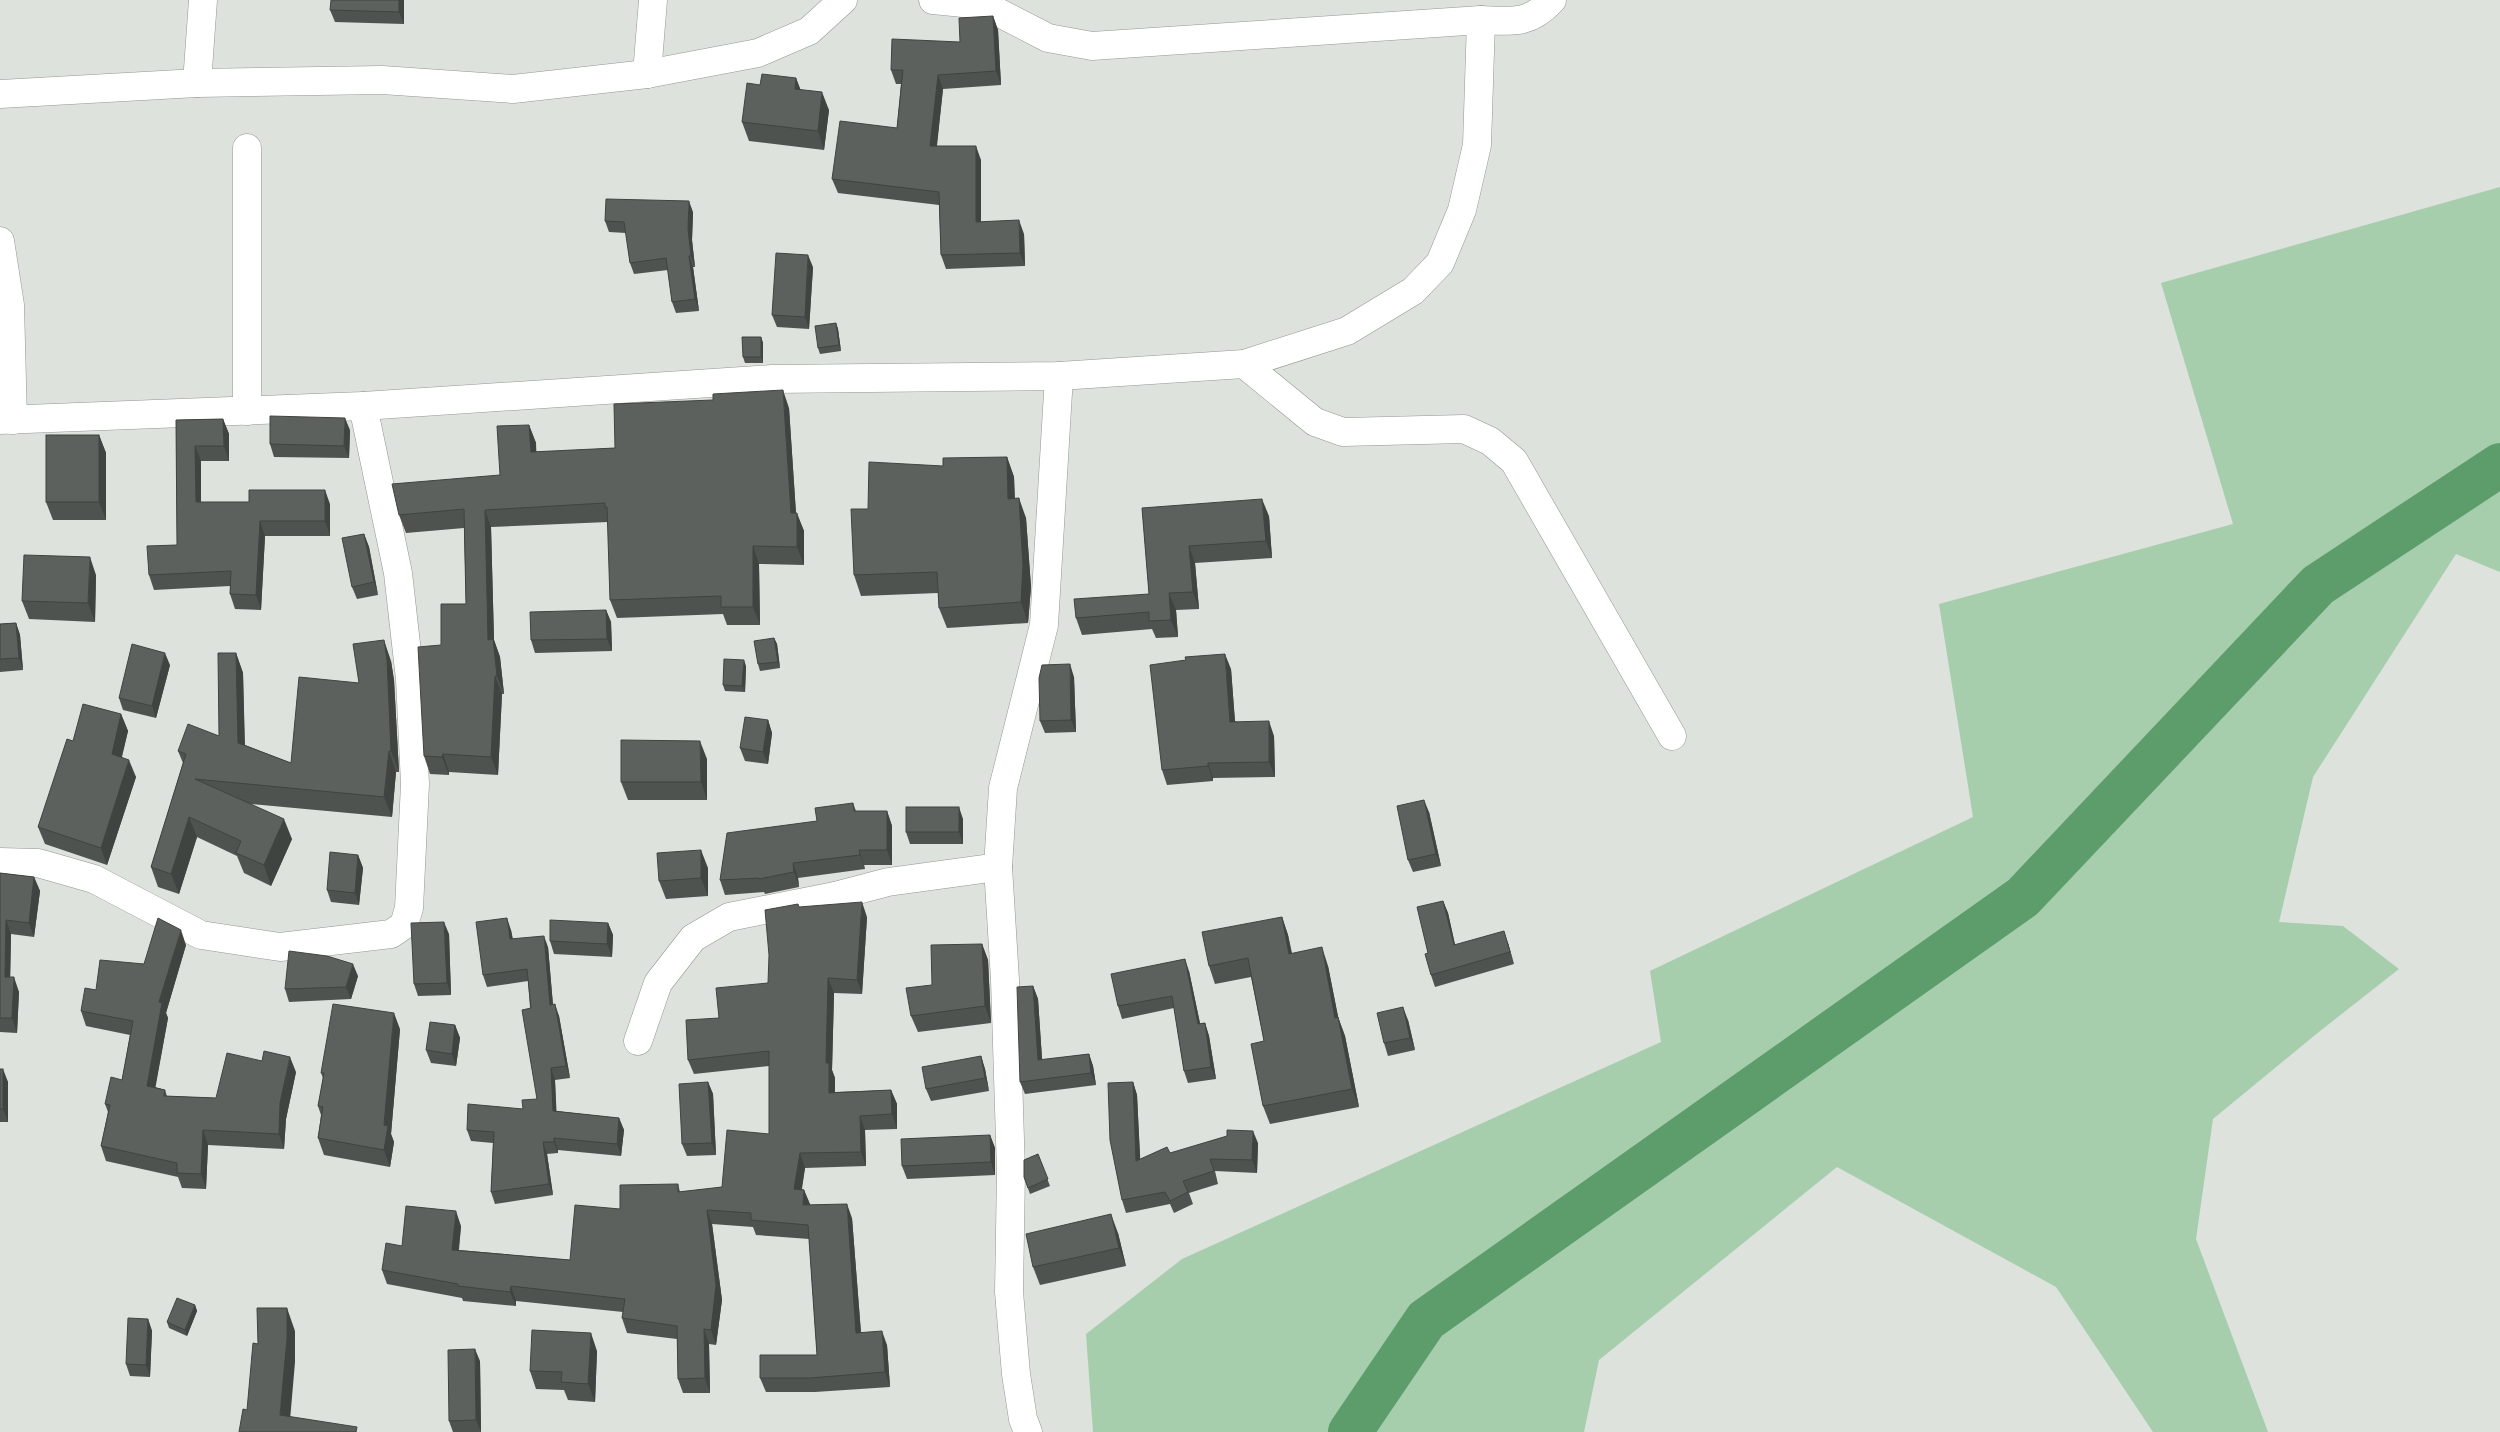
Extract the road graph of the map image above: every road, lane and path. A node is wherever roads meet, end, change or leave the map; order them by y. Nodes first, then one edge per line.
1 (203, 0) edge
2 (653, 0) edge
3 (843, 0) edge
4 (933, 0) edge
5 (1552, 0) edge
6 (984, 2) edge
7 (1481, 20) junction
8 (648, 74) junction
9 (197, 83) junction
10 (0, 94) edge
11 (247, 148) dead end
12 (0, 241) edge
13 (1244, 364) junction
14 (1059, 376) junction
15 (363, 406) junction
16 (247, 411) junction
17 (6, 420) edge
18 (1672, 736) dead end
19 (0, 862) edge
20 (998, 867) junction
21 (638, 1041) dead end
22 (1028, 1432) edge

1 - 9 street
2 - 8 street
3 - 8 street
4 - 6 street
5 - 7 street
6 - 7 street
7 - 13 street
8 - 9 street
9 - 10 street
11 - 16 street
12 - 17 street
13 - 14 street
13 - 18 street
14 - 15 street
14 - 20 street
15 - 16 street
15 - 19 street
16 - 17 street
20 - 21 street
20 - 22 street

